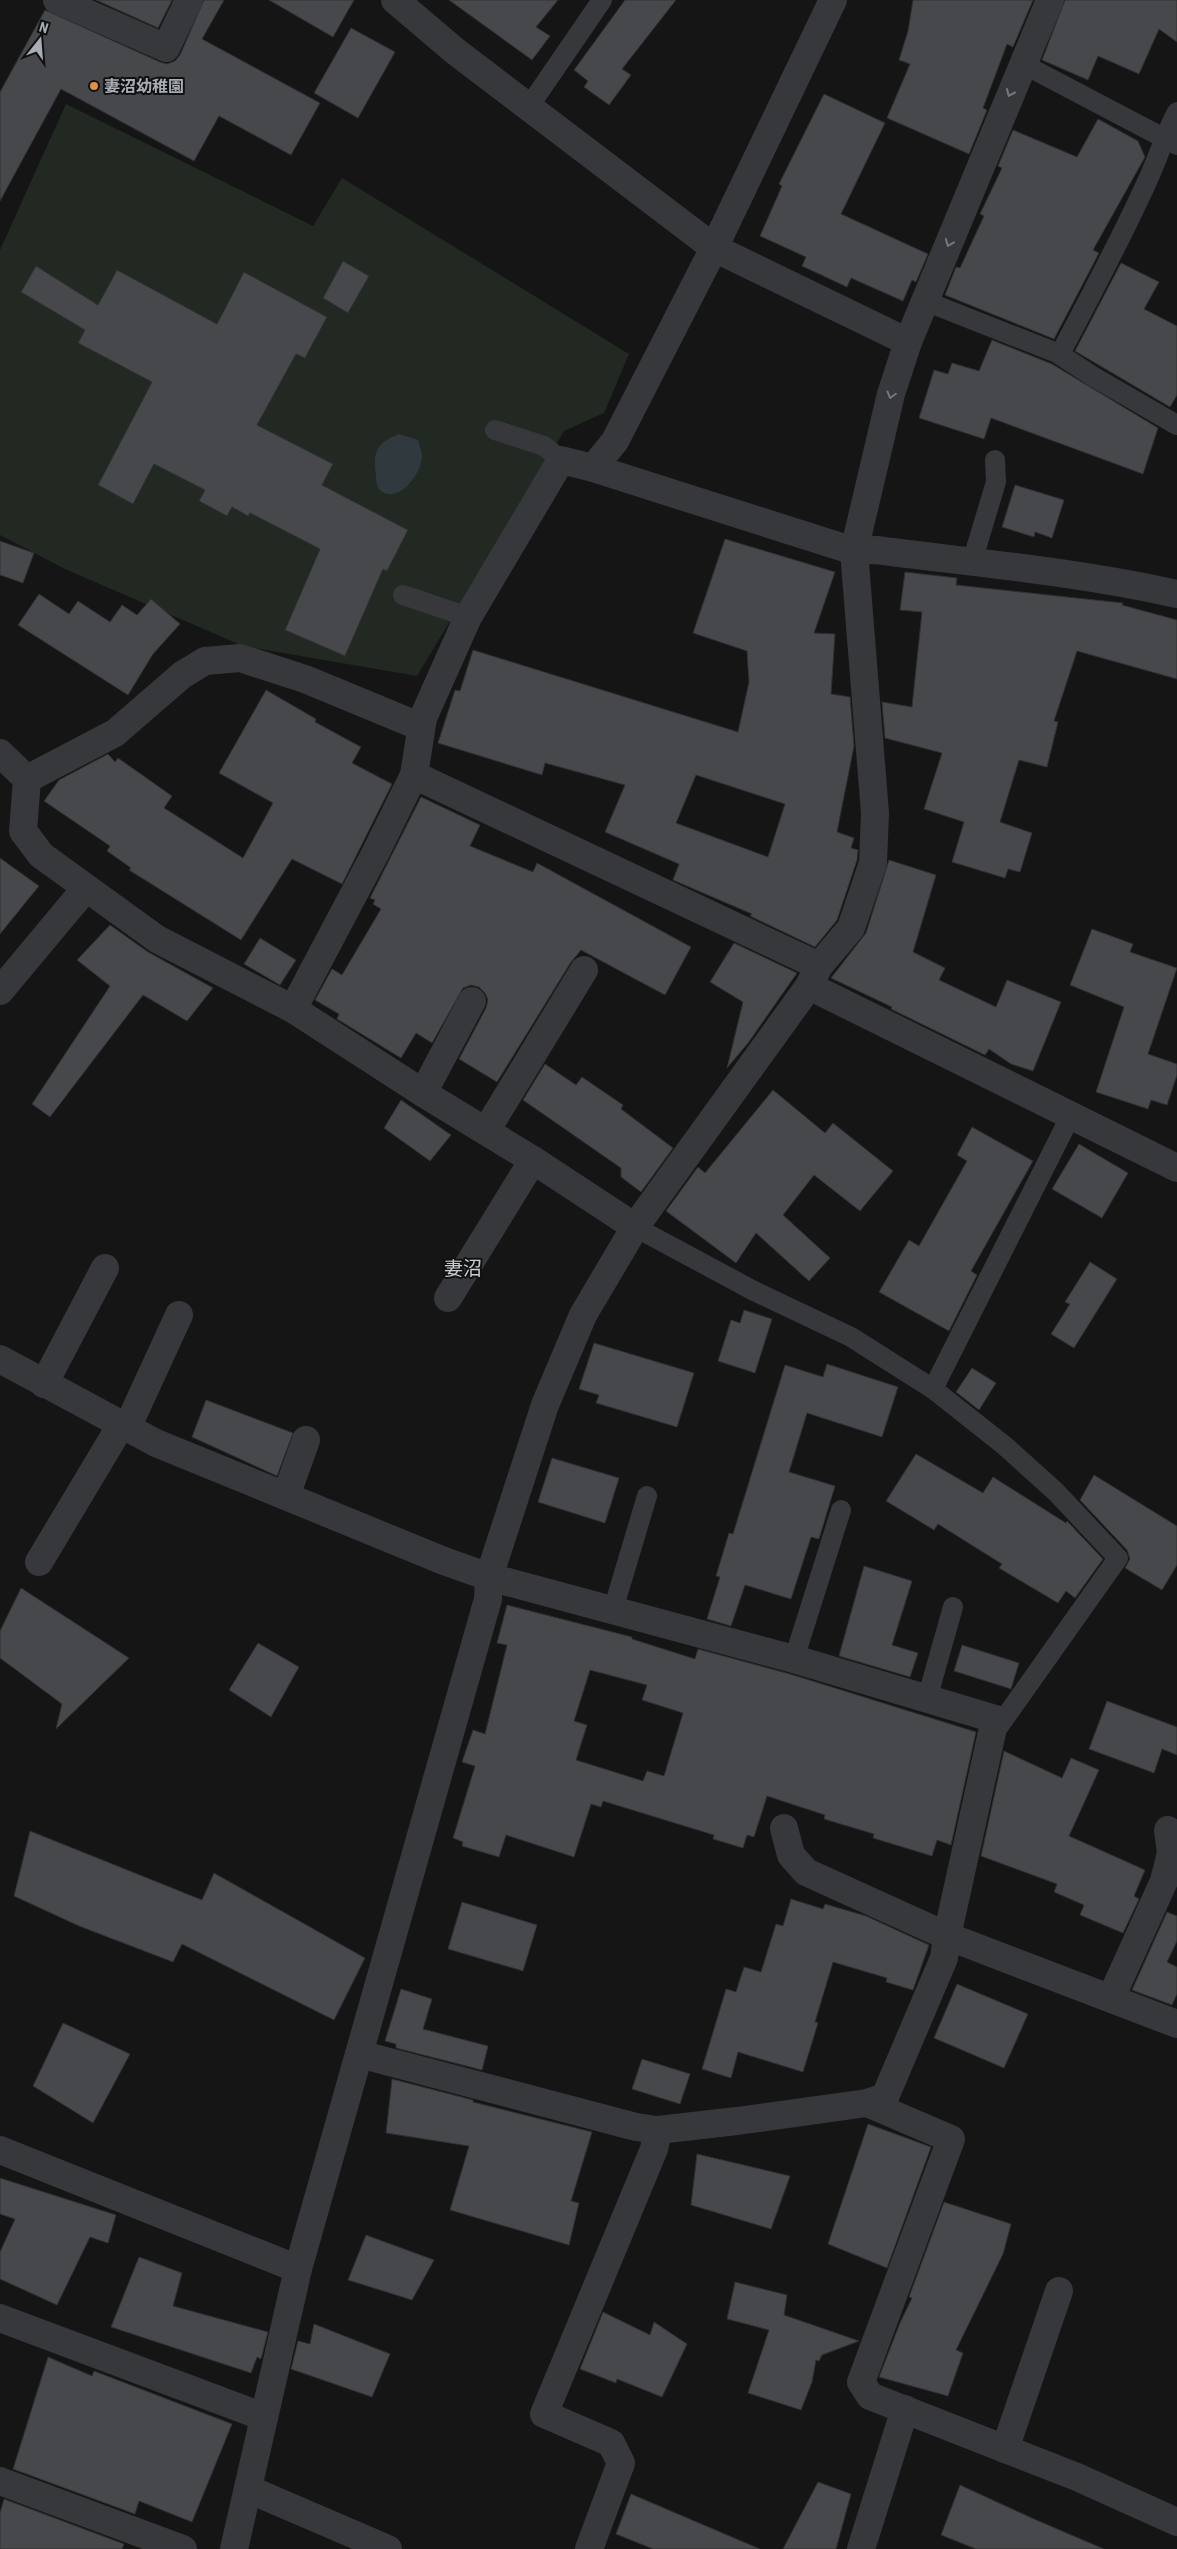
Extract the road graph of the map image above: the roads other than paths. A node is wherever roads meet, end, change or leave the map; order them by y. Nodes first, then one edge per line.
1 (57, 0) edge
2 (189, 0) edge
3 (395, 0) edge
4 (602, 0) edge
5 (833, 0) edge
6 (1050, 0) edge
7 (1024, 64) junction
8 (528, 108) junction
9 (1177, 112) edge
10 (1170, 141) edge
11 (714, 248) junction
12 (925, 301) junction
13 (908, 342) junction
14 (1060, 354) junction
15 (1177, 425) edge
16 (495, 430) dead end
17 (560, 460) junction
18 (995, 460) dead end
19 (594, 468) junction
20 (854, 551) junction
21 (972, 562) junction
22 (1177, 594) edge
23 (403, 595) dead end
24 (468, 616) junction
25 (421, 727) junction
26 (0, 754) edge
27 (414, 775) junction
28 (28, 779) junction
29 (86, 888) junction
30 (584, 970) dead end
31 (814, 976) junction
32 (0, 991) edge
33 (472, 1002) dead end
34 (293, 1009) junction
35 (423, 1093) junction
36 (1071, 1115) junction
37 (486, 1131) junction
38 (533, 1160) junction
39 (1177, 1168) edge
40 (635, 1227) junction
41 (105, 1268) dead end
42 (448, 1298) dead end
43 (179, 1315) dead end
44 (0, 1359) edge
45 (44, 1384) junction
46 (933, 1389) junction
47 (124, 1426) junction
48 (306, 1440) dead end
49 (286, 1496) junction
50 (647, 1496) dead end
51 (841, 1510) dead end
52 (38, 1562) dead end
53 (489, 1577) junction
54 (953, 1607) dead end
55 (613, 1610) junction
56 (794, 1659) junction
57 (927, 1699) junction
58 (991, 1737) junction
59 (784, 1828) dead end
60 (1168, 1830) dead end
61 (947, 1936) junction
62 (1111, 1998) junction
63 (1177, 2024) edge
64 (359, 2054) junction
65 (868, 2102) junction
66 (658, 2130) junction
67 (0, 2150) edge
68 (298, 2268) junction
69 (1058, 2292) dead end
70 (0, 2318) edge
71 (905, 2409) junction
72 (264, 2417) junction
73 (1005, 2449) junction
74 (0, 2481) edge
75 (248, 2489) junction
76 (1177, 2522) edge
77 (184, 2549) edge
78 (234, 2549) edge
79 (388, 2549) edge
80 (589, 2549) edge
81 (862, 2549) edge

1 - 2 street
3 - 8 street
4 - 8 lane
5 - 11 street
6 - 7 street
7 - 10 lane
7 -> 12 street
8 - 11 street
9 - 10 lane
10 - 14 lane
11 - 13 street
11 - 19 street
12 - 13 street
12 - 14 lane
13 -> 20 street
14 - 15 lane
16 - 17 lane
17 - 19 street
17 - 24 street
18 - 21 lane
19 - 20 street
20 - 21 street
20 - 31 street
21 - 22 street
23 - 24 lane
24 - 25 street
25 - 27 street
25 - 28 street
26 - 28 street
27 - 31 street
27 - 34 street
28 - 29 street
29 - 32 street
29 - 34 street
30 - 37 street
31 - 36 street
31 - 40 street
33 - 35 street
34 - 35 street
35 - 37 street
36 - 39 street
36 - 46 lane
37 - 38 street
38 - 40 street
38 - 42 street
40 - 46 lane
40 - 53 street
41 - 45 street
43 - 47 street
44 - 45 street
45 - 47 street
46 - 58 lane
47 - 49 street
47 - 52 street
48 - 49 street
49 - 53 street
50 - 55 lane
51 - 56 lane
53 - 55 street
53 - 64 street
54 - 57 lane
55 - 56 street
56 - 57 street
57 - 58 street
58 - 61 street
59 - 61 street
60 - 62 street
61 - 62 street
61 - 65 street
62 - 63 street
64 - 66 street
64 - 68 street
65 - 66 street
65 - 71 street
66 - 80 street
67 - 68 street
68 - 72 street
69 - 73 street
70 - 72 street
71 - 73 street
71 - 81 street
72 - 75 street
73 - 76 street
74 - 77 street
75 - 78 street
75 - 79 street

